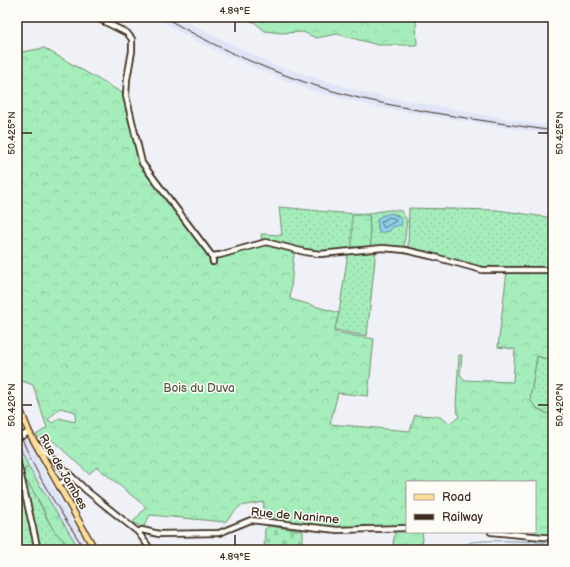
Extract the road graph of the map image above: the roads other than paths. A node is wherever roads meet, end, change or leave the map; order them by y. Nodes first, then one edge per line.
1 (95, 17) edge
2 (212, 256) junction
3 (213, 262) dead end
4 (553, 270) edge
5 (17, 402) edge
6 (28, 432) junction
7 (19, 437) edge
8 (33, 441) junction
9 (17, 459) edge
10 (72, 477) junction
11 (59, 484) junction
12 (406, 528) edge
13 (138, 532) junction
14 (501, 533) edge
15 (553, 538) edge
16 (38, 550) edge
17 (95, 550) edge
18 (151, 550) edge

1 - 2 street
2 - 3 street
2 - 4 street
5 - 6 main road, Rue de Jambes
6 - 7 street
6 - 8 main road, Rue de Jambes
8 - 10 street
8 - 11 main road, Rue de Jambes
9 - 16 street
10 - 11 street
10 - 13 street
11 - 17 main road, Rue de Jambes
12 - 13 street, Rue de Naninne
13 - 18 street
14 - 15 street

